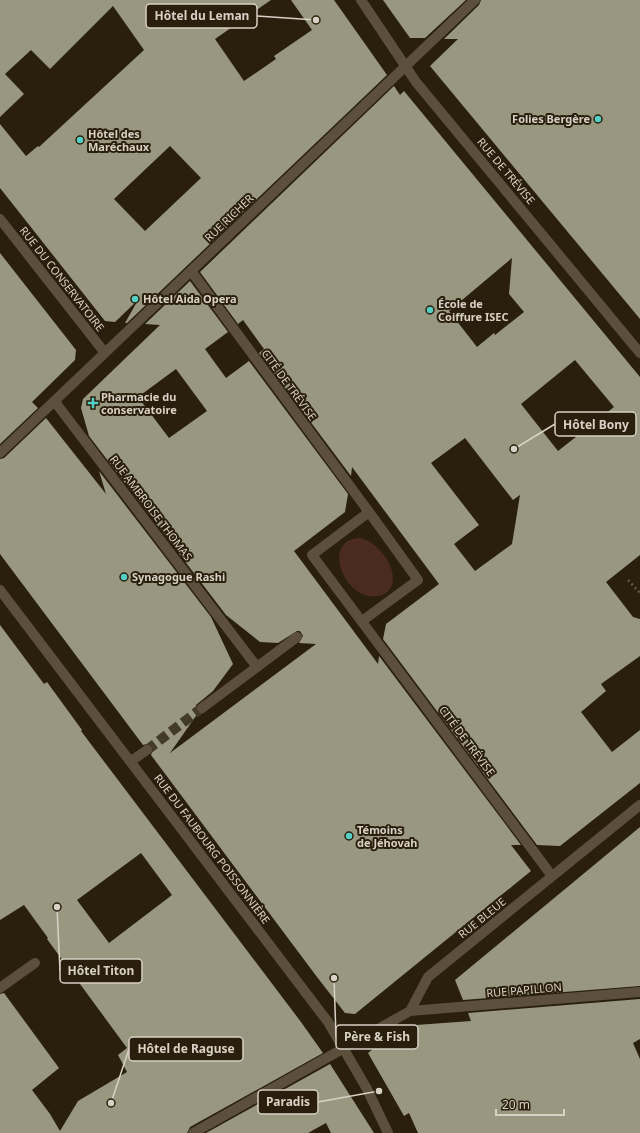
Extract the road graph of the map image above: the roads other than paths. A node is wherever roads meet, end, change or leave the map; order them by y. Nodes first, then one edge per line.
1 (361, 0) edge
2 (475, 0) edge
3 (406, 66) junction
4 (0, 219) edge
5 (191, 271) junction
6 (105, 353) junction
7 (640, 353) edge
8 (55, 402) junction
9 (0, 453) edge
10 (369, 512) junction
11 (0, 590) edge
12 (362, 621) junction
13 (297, 637) dead end
14 (258, 667) junction
15 (202, 708) tunnel mouth
16 (147, 750) tunnel mouth
17 (131, 761) junction
18 (640, 805) edge
19 (552, 876) junction
20 (35, 963) dead end
21 (0, 988) edge
22 (640, 992) edge
23 (410, 1011) junction
24 (344, 1050) junction
25 (193, 1133) edge
26 (388, 1133) edge

1 - 3 street, RUE DE TRÉVISE
2 - 3 street, RUE RICHER
3 - 5 street, RUE RICHER
3 - 7 street, RUE DE TRÉVISE
4 - 6 street, RUE DU CONSERVATOIRE
5 - 6 street, RUE RICHER
5 - 10 street, CITÉ DE TRÉVISE
6 - 8 street, RUE RICHER
8 - 9 street, RUE RICHER
8 - 14 street, RUE AMBROISE THOMAS
10 - 12 street, CITÉ DE TRÉVISE
10 - 12 street, CITÉ DE TRÉVISE
11 - 17 street, RUE DU FAUBOURG POISSONNIÈRE
12 - 19 street, CITÉ DE TRÉVISE
13 - 14 street
14 - 15 street
16 - 17 street
17 - 24 street, RUE DU FAUBOURG POISSONNIÈRE
18 - 19 street, RUE BLEUE
19 - 23 street, RUE BLEUE
20 - 21 street
22 - 23 street, RUE PAPILLON
23 - 24 street
24 - 25 street
24 - 26 street, RUE DU FAUBOURG POISSONNIÈRE

